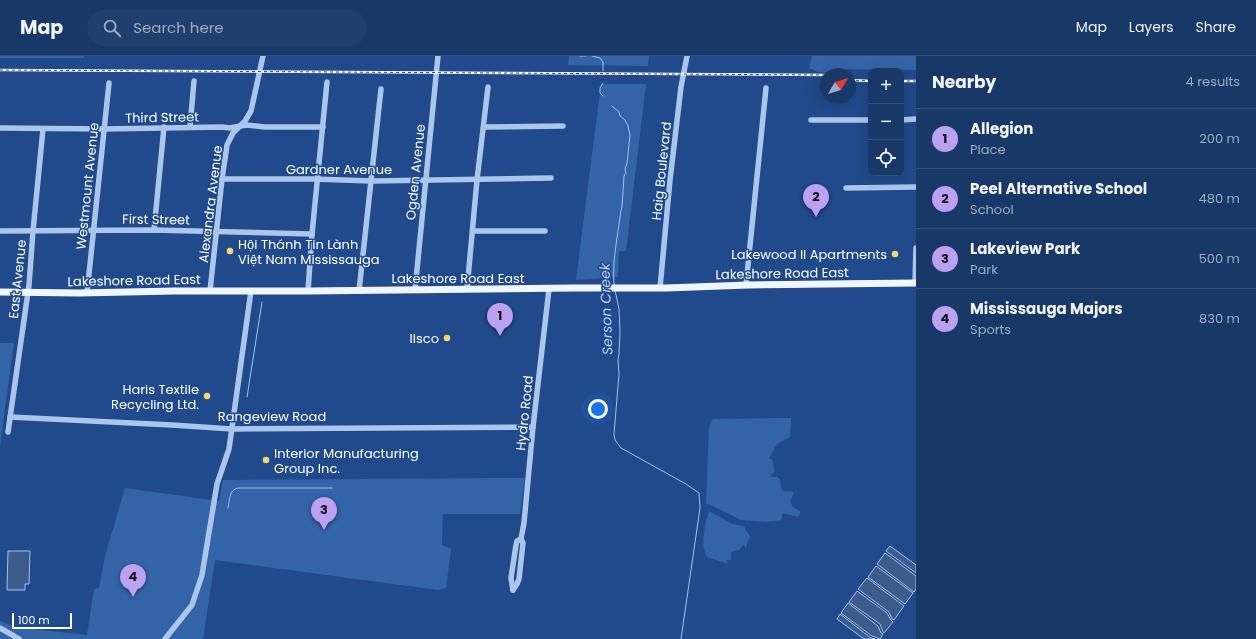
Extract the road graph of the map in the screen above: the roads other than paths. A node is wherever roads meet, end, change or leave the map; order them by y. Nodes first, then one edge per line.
1 (263, 56) edge
2 (438, 56) edge
3 (687, 56) edge
4 (194, 81) dead end
5 (327, 82) dead end
6 (109, 83) dead end
7 (488, 87) dead end
8 (766, 88) dead end
9 (381, 89) dead end
10 (811, 120) dead end
11 (868, 120) edge
12 (904, 120) edge
13 (916, 120) edge
14 (240, 125) junction
15 (563, 126) dead end
16 (164, 127) junction
17 (190, 127) junction
18 (323, 127) junction
19 (484, 127) junction
20 (0, 128) edge
21 (43, 129) junction
22 (104, 129) junction
23 (552, 178) dead end
24 (222, 179) junction
25 (317, 180) junction
26 (425, 180) junction
27 (477, 180) junction
28 (372, 181) junction
29 (916, 186) edge
30 (846, 188) dead end
31 (93, 230) junction
32 (154, 230) junction
33 (0, 231) edge
34 (33, 231) junction
35 (472, 231) junction
36 (544, 231) dead end
37 (217, 232) junction
38 (312, 234) junction
39 (916, 248) edge
40 (915, 283) edge
41 (746, 285) junction
42 (660, 288) junction
43 (467, 289) junction
44 (549, 289) junction
45 (415, 290) junction
46 (210, 291) junction
47 (251, 291) junction
48 (308, 291) junction
49 (359, 291) junction
50 (0, 292) edge
51 (86, 292) junction
52 (28, 293) junction
53 (10, 417) junction
54 (533, 427) junction
55 (232, 429) junction
56 (8, 432) dead end
57 (521, 539) junction
58 (0, 628) edge
59 (19, 639) edge
60 (165, 639) edge

1 - 14 street, Alexandra Avenue
2 - 26 street, Ogden Avenue
3 - 42 street, Haig Boulevard
4 - 17 street
5 - 18 street
6 - 22 street, Westmount Avenue
7 - 19 street
8 - 41 street
9 - 28 street
10 - 11 street
12 - 13 street
14 - 17 street, Third Street
14 - 18 street, Third Street
14 - 24 street, Alexandra Avenue
15 - 19 street
16 - 17 street, Third Street
16 - 22 street, Third Street
16 - 32 street
18 - 25 street
19 - 27 street
20 - 21 street, Third Street
21 - 22 street, Third Street
21 - 34 street, East Avenue
22 - 31 street, Westmount Avenue
23 - 27 street, Gardner Avenue
24 - 25 street, Gardner Avenue
24 - 37 street, Alexandra Avenue
25 - 28 street, Gardner Avenue
25 - 38 street
26 - 27 street, Gardner Avenue
26 - 28 street, Gardner Avenue
26 - 45 street, Ogden Avenue
27 - 35 street
28 - 49 street
29 - 30 street
31 - 32 street, First Street
31 - 34 street, First Street
31 - 51 street, Westmount Avenue
32 - 37 street, First Street
33 - 34 street, First Street
34 - 52 street, East Avenue
35 - 36 street
35 - 43 street
37 - 38 street, First Street
37 - 46 street, Alexandra Avenue
38 - 48 street
39 - 40 street
40 - 41 main road, Lakeshore Road East
41 - 42 main road, Lakeshore Road East
42 - 44 main road, Lakeshore Road East
43 - 44 main road, Lakeshore Road East
43 - 45 main road, Lakeshore Road East
44 - 54 street, Hydro Road
45 - 49 main road, Lakeshore Road East
46 - 47 main road, Lakeshore Road East
46 - 51 main road, Lakeshore Road East
47 - 48 main road, Lakeshore Road East
47 - 55 street
48 - 49 main road, Lakeshore Road East
50 - 52 main road, Lakeshore Road East
51 - 52 main road, Lakeshore Road East
52 - 53 street, East Avenue
53 - 55 street, Rangeview Road
53 - 56 street, East Avenue
54 - 55 street, Rangeview Road
54 - 57 street, Hydro Road
55 - 60 street
57 - 57 street
58 - 59 street

